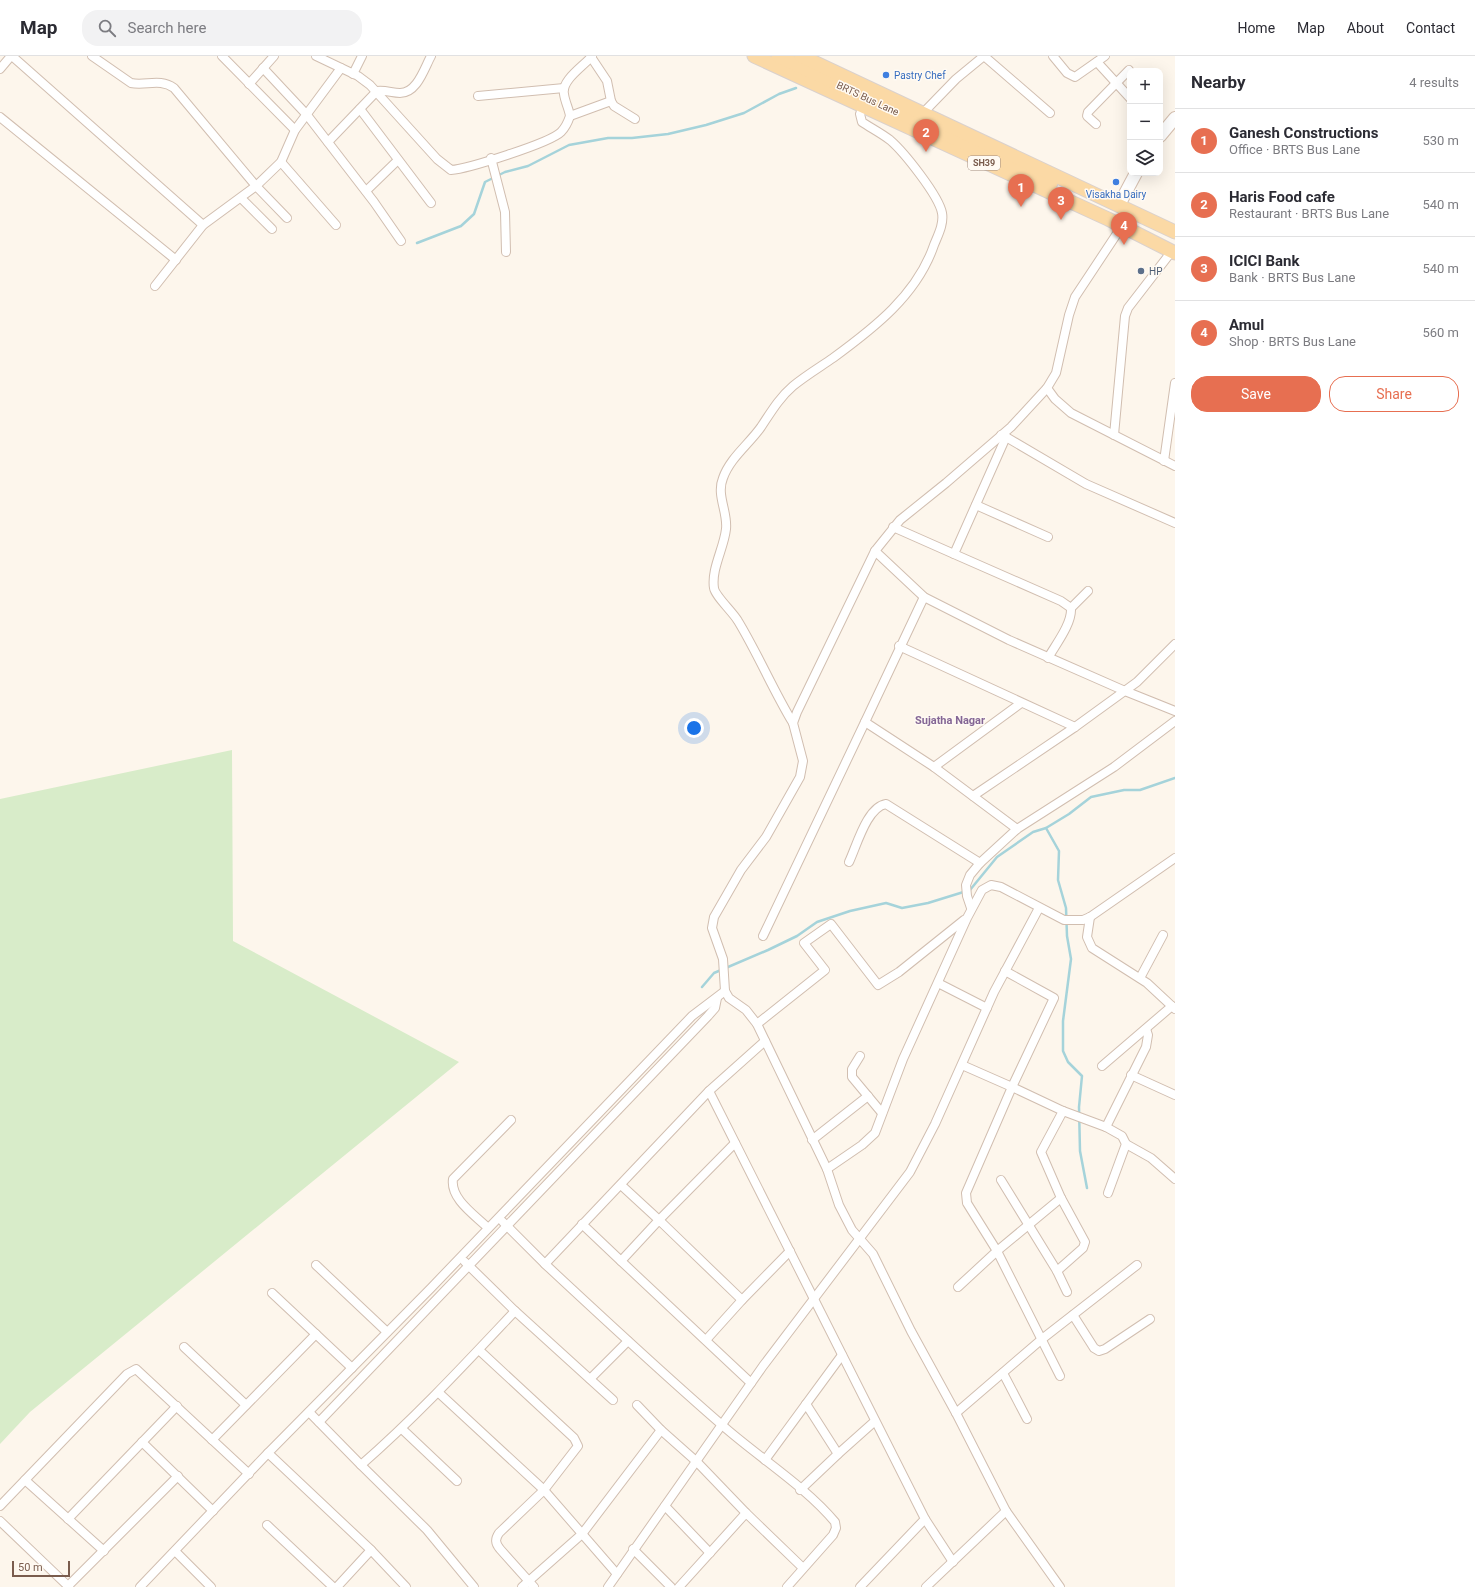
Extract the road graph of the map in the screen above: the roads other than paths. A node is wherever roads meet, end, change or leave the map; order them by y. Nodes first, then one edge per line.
1 (11, 56) edge
2 (92, 56) edge
3 (222, 56) edge
4 (274, 56) edge
5 (316, 56) edge
6 (362, 56) edge
7 (431, 56) edge
8 (754, 56) edge
9 (778, 56) edge
10 (802, 56) edge
11 (984, 56) edge
12 (1053, 56) edge
13 (1105, 56) edge
14 (591, 57) edge
15 (1097, 62) junction
16 (0, 68) edge
17 (263, 68) junction
18 (341, 68) junction
19 (1127, 72) edge
20 (353, 74) junction
21 (1116, 83) junction
22 (249, 84) junction
23 (564, 88) junction
24 (378, 92) junction
25 (1127, 95) edge
26 (478, 96) dead end
27 (611, 101) junction
28 (863, 107) junction
29 (360, 109) junction
30 (923, 113) junction
31 (1050, 113) dead end
32 (307, 114) junction
33 (570, 116) junction
34 (0, 117) edge
35 (635, 119) dead end
36 (1096, 124) dead end
37 (295, 130) junction
38 (328, 142) junction
39 (491, 158) junction
40 (398, 160) junction
41 (281, 162) junction
42 (1134, 176) edge
43 (256, 186) junction
44 (366, 191) junction
45 (241, 198) junction
46 (431, 203) dead end
47 (1119, 205) junction
48 (287, 218) dead end
49 (203, 225) junction
50 (336, 225) dead end
51 (1122, 226) junction
52 (272, 229) dead end
53 (1175, 232) edge
54 (401, 241) dead end
55 (1174, 249) edge
56 (506, 252) dead end
57 (176, 260) junction
58 (155, 286) dead end
59 (1175, 383) edge
60 (1048, 388) junction
61 (1004, 436) junction
62 (1114, 436) junction
63 (1164, 461) junction
64 (1175, 466) edge
65 (976, 505) junction
66 (1175, 523) edge
67 (893, 527) junction
68 (1048, 537) dead end
69 (875, 551) junction
70 (954, 554) junction
71 (1088, 591) dead end
72 (924, 597) junction
73 (1071, 608) junction
74 (1175, 644) edge
75 (899, 646) junction
76 (1048, 658) junction
77 (1125, 691) junction
78 (1020, 703) junction
79 (1175, 711) edge
80 (1175, 721) edge
81 (865, 722) junction
82 (793, 724) junction
83 (1075, 727) junction
84 (934, 767) junction
85 (973, 796) junction
86 (1017, 829) junction
87 (1175, 858) edge
88 (849, 862) dead end
89 (980, 863) junction
90 (972, 908) junction
91 (1039, 908) junction
92 (967, 918) junction
93 (1090, 918) junction
94 (1163, 935) dead end
95 (764, 936) dead end
96 (1005, 971) junction
97 (1140, 978) junction
98 (938, 983) junction
99 (725, 991) junction
100 (717, 998) junction
101 (1174, 1007) edge
102 (987, 1008) junction
103 (757, 1024) junction
104 (1146, 1029) junction
105 (765, 1041) junction
106 (860, 1056) dead end
107 (962, 1065) junction
108 (1102, 1066) dead end
109 (1131, 1075) junction
110 (1012, 1087) junction
111 (708, 1091) junction
112 (1175, 1095) edge
113 (868, 1096) junction
114 (1063, 1111) junction
115 (882, 1113) junction
116 (511, 1120) dead end
117 (1106, 1127) junction
118 (812, 1140) junction
119 (735, 1143) junction
120 (1126, 1144) junction
121 (827, 1169) junction
122 (1175, 1179) edge
123 (1001, 1180) dead end
124 (620, 1185) junction
125 (1108, 1193) dead end
126 (1061, 1198) junction
127 (498, 1218) junction
128 (659, 1220) junction
129 (582, 1224) junction
130 (1029, 1225) junction
131 (506, 1226) junction
132 (488, 1228) junction
133 (859, 1237) junction
134 (790, 1251) junction
135 (997, 1251) junction
136 (460, 1258) junction
137 (621, 1261) junction
138 (545, 1264) junction
139 (316, 1265) dead end
140 (469, 1265) junction
141 (1137, 1265) dead end
142 (1057, 1271) junction
143 (958, 1287) dead end
144 (1067, 1292) dead end
145 (272, 1293) dead end
146 (813, 1298) junction
147 (742, 1300) junction
148 (515, 1311) junction
149 (1073, 1315) junction
150 (1150, 1319) dead end
151 (387, 1332) junction
152 (316, 1334) junction
153 (1042, 1339) junction
154 (706, 1340) junction
155 (628, 1341) junction
156 (184, 1347) dead end
157 (479, 1350) junction
158 (842, 1355) junction
159 (352, 1368) junction
160 (1003, 1373) junction
161 (1060, 1376) dead end
162 (343, 1378) junction
163 (590, 1379) junction
164 (751, 1383) junction
165 (352, 1386) junction
166 (439, 1393) junction
167 (613, 1400) dead end
168 (806, 1404) junction
169 (246, 1405) junction
170 (637, 1405) dead end
171 (177, 1406) junction
172 (309, 1412) junction
173 (956, 1414) junction
174 (1027, 1419) dead end
175 (875, 1421) junction
176 (319, 1422) junction
177 (723, 1426) junction
178 (402, 1429) junction
179 (661, 1430) junction
180 (212, 1440) junction
181 (142, 1442) junction
182 (268, 1453) junction
183 (838, 1454) junction
184 (765, 1460) junction
185 (697, 1462) junction
186 (361, 1465) junction
187 (249, 1474) junction
188 (178, 1476) junction
189 (25, 1480) junction
190 (457, 1481) dead end
191 (544, 1490) junction
192 (800, 1490) junction
193 (0, 1506) edge
194 (665, 1506) junction
195 (213, 1511) junction
196 (1006, 1511) junction
197 (746, 1513) junction
198 (925, 1518) junction
199 (68, 1520) junction
200 (0, 1521) edge
201 (267, 1525) dead end
202 (582, 1534) junction
203 (633, 1549) junction
204 (371, 1550) junction
205 (104, 1551) junction
206 (175, 1551) junction
207 (710, 1553) junction
208 (953, 1562) junction
209 (803, 1568) junction
210 (616, 1574) junction
211 (528, 1585) edge
212 (68, 1587) edge
213 (140, 1587) edge
214 (211, 1587) edge
215 (333, 1587) edge
216 (337, 1587) edge
217 (406, 1587) edge
218 (474, 1587) edge
219 (608, 1587) edge
220 (671, 1587) edge
221 (679, 1587) edge
222 (787, 1587) edge
223 (860, 1587) edge
224 (926, 1587) edge
225 (1060, 1587) edge

1 - 16 street
1 - 49 street
2 - 43 street
3 - 22 street
4 - 17 street
5 - 18 street
6 - 20 street
7 - 24 street
8 - 28 main road, SH39
9 - 55 main road, BRTS Bus Lane
10 - 30 main road, SH39
11 - 30 street
11 - 31 street
12 - 15 street
13 - 15 street
14 - 23 street
14 - 27 street
15 - 21 street
17 - 22 street
17 - 32 street
18 - 20 street
18 - 32 street
19 - 21 street
20 - 24 street
21 - 25 street
21 - 36 street
22 - 37 street
23 - 26 street
23 - 33 street
24 - 29 street
24 - 39 street
27 - 33 street
27 - 35 street
28 - 51 main road, SH39
28 - 82 street
29 - 38 street
29 - 40 street
30 - 47 main road, SH39
32 - 37 street
32 - 38 street
33 - 39 street
34 - 57 street
37 - 41 street
38 - 44 street
39 - 56 street
40 - 44 street
40 - 46 street
41 - 43 street
41 - 50 street
42 - 47 street
43 - 45 street
43 - 48 street
44 - 54 street
45 - 49 street
45 - 52 street
47 - 53 main road, SH39
49 - 57 street
51 - 55 main road, SH39
51 - 60 street
55 - 62 street
57 - 58 street
59 - 63 street
60 - 61 street
60 - 62 street
61 - 65 street
61 - 66 street
61 - 67 street
62 - 63 street
63 - 64 street
65 - 68 street
65 - 70 street
67 - 69 street
67 - 70 street
69 - 72 street
69 - 82 street
70 - 73 street
71 - 73 street
72 - 75 street
72 - 76 street
73 - 76 street
74 - 77 street
75 - 78 street
75 - 81 street
76 - 77 street
77 - 79 street
77 - 83 street
78 - 83 street
78 - 84 street
80 - 86 street
81 - 84 street
81 - 95 street
82 - 99 street
83 - 85 street
84 - 85 street
85 - 86 street
86 - 89 street
87 - 93 street
88 - 89 street
89 - 90 street
90 - 91 street
90 - 92 street
91 - 93 street
91 - 96 street
92 - 98 street
92 - 103 street
93 - 97 street
94 - 97 street
96 - 102 street
96 - 110 street
97 - 101 street
98 - 102 street
98 - 115 street
99 - 100 street
99 - 103 street
100 - 127 street
100 - 131 street
101 - 104 street
102 - 107 street
103 - 105 street
104 - 108 street
104 - 109 street
105 - 111 street
105 - 118 street
106 - 113 street
107 - 110 street
107 - 133 street
109 - 112 street
109 - 117 street
110 - 114 street
110 - 135 street
111 - 119 street
111 - 124 street
113 - 115 street
113 - 118 street
114 - 117 street
114 - 126 street
115 - 121 street
116 - 132 street
117 - 120 street
118 - 121 street
119 - 128 street
119 - 134 street
120 - 122 street
120 - 125 street
121 - 133 street
123 - 130 street
124 - 128 street
124 - 129 street
126 - 130 street
126 - 142 street
127 - 131 street
127 - 132 street
128 - 137 street
128 - 147 street
129 - 137 street
129 - 138 street
130 - 135 street
130 - 142 street
131 - 138 street
131 - 140 street
132 - 136 street
133 - 146 street
133 - 173 street
134 - 146 street
134 - 147 street
135 - 143 street
135 - 153 street
136 - 140 street
136 - 151 street
137 - 154 street
138 - 155 street
139 - 151 street
140 - 148 street
140 - 165 street
141 - 149 street
142 - 144 street
145 - 152 street
146 - 158 street
146 - 164 street
147 - 154 street
148 - 157 street
148 - 163 street
149 - 150 street
149 - 153 street
151 - 159 street
152 - 159 street
152 - 169 street
153 - 160 street
153 - 161 street
154 - 164 street
155 - 163 street
155 - 177 street
156 - 169 street
157 - 166 street
157 - 191 street
158 - 168 street
158 - 175 street
159 - 162 street
160 - 173 street
160 - 174 street
162 - 165 street
162 - 172 street
163 - 167 street
164 - 177 street
165 - 176 street
166 - 178 street
166 - 191 street
168 - 183 street
168 - 184 street
169 - 180 street
170 - 179 street
171 - 180 street
171 - 181 street
171 - 189 street
172 - 176 street
172 - 182 street
173 - 196 street
175 - 183 street
175 - 198 street
176 - 186 street
177 - 184 street
177 - 185 street
178 - 186 street
178 - 190 street
179 - 185 street
179 - 202 street
180 - 187 street
181 - 188 street
181 - 199 street
182 - 187 street
182 - 204 street
183 - 192 street
184 - 192 street
185 - 194 street
185 - 197 street
186 - 218 street
187 - 195 street
188 - 195 street
188 - 205 street
189 - 193 street
189 - 199 street
191 - 202 street
191 - 211 street
192 - 209 street
194 - 203 street
194 - 207 street
195 - 206 street
196 - 208 street
196 - 225 street
197 - 207 street
197 - 209 street
198 - 208 street
198 - 223 street
199 - 205 street
200 - 212 street
201 - 215 street
202 - 210 street
202 - 211 street
203 - 210 street
203 - 220 street
204 - 216 street
204 - 217 street
205 - 212 street
206 - 213 street
206 - 214 street
207 - 221 street
208 - 224 street
209 - 222 street
210 - 219 street

